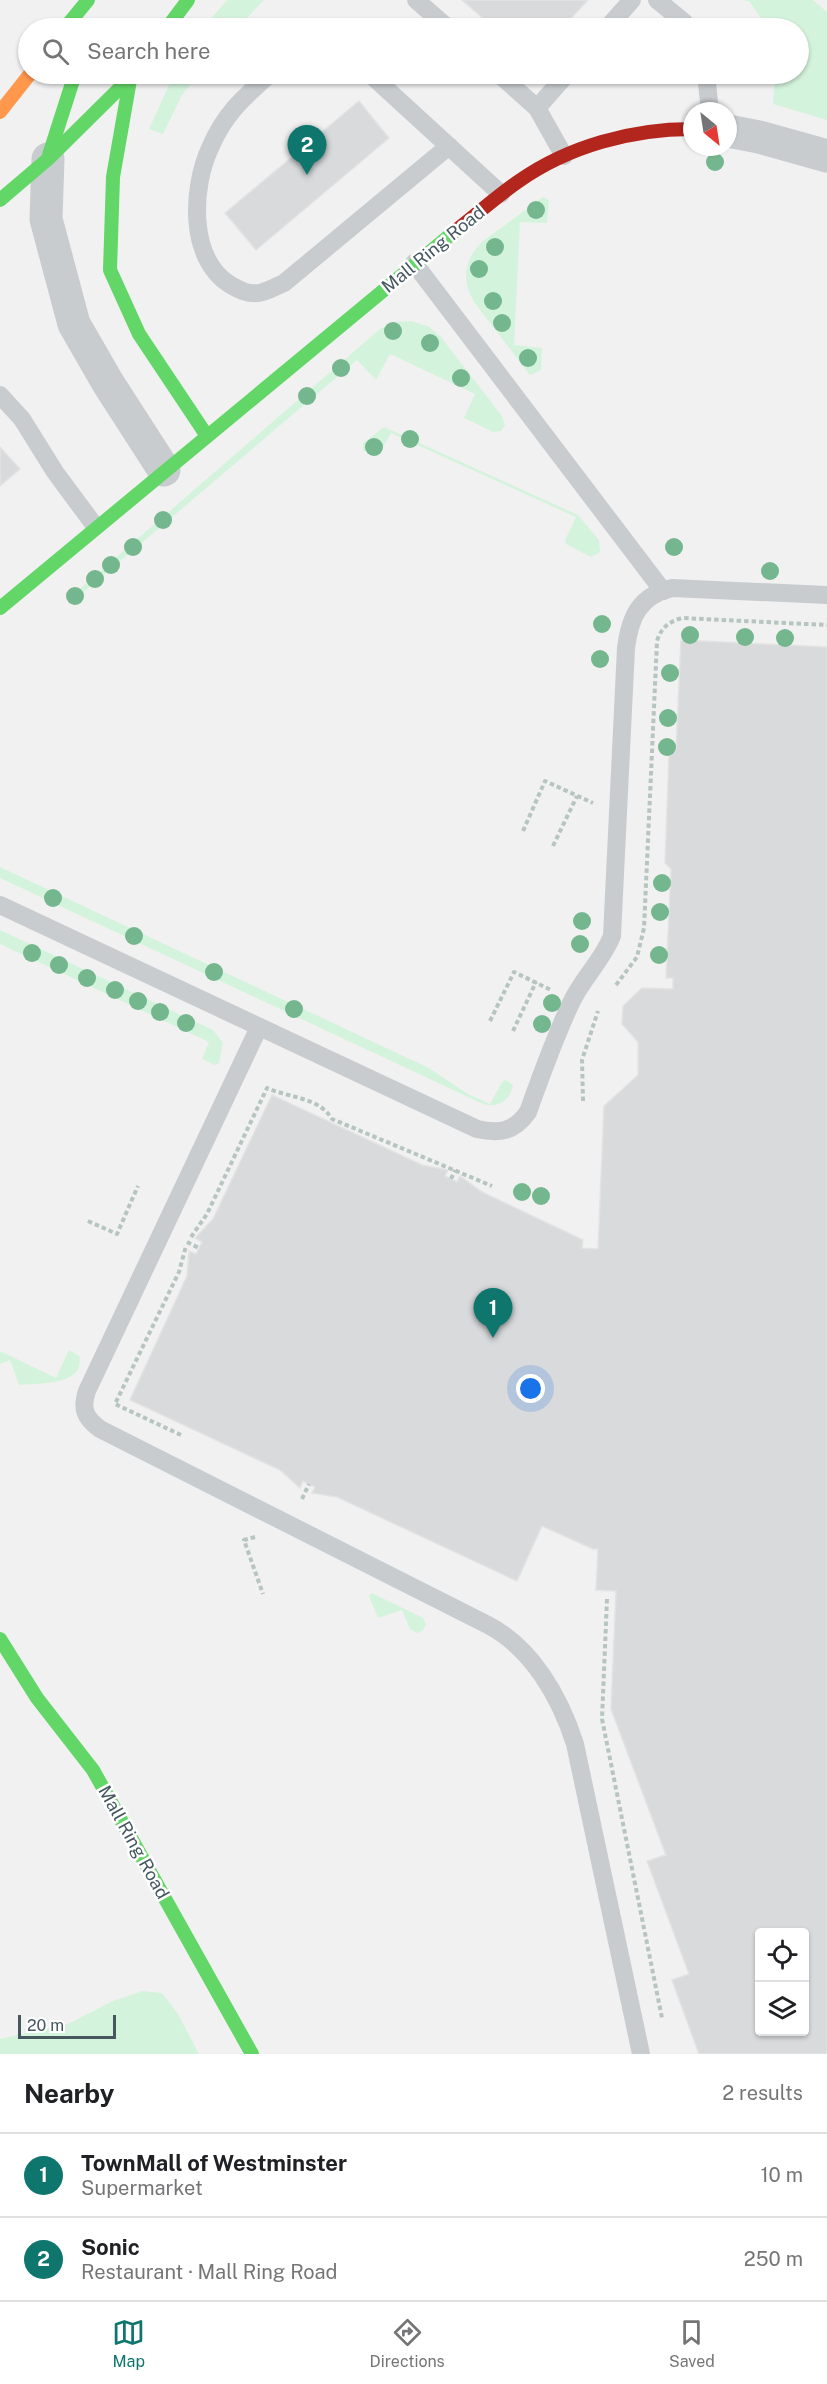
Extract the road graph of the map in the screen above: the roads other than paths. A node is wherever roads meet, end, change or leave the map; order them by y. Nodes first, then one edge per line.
1 (88, 0) edge
2 (99, 0) edge
3 (188, 0) edge
4 (416, 0) edge
5 (632, 0) edge
6 (657, 0) edge
7 (73, 18) edge
8 (93, 18) edge
9 (174, 18) edge
10 (437, 18) edge
11 (616, 18) edge
12 (679, 18) edge
13 (22, 84) edge
14 (72, 84) edge
15 (125, 84) edge
16 (131, 84) edge
17 (259, 84) edge
18 (381, 84) edge
19 (510, 84) edge
20 (558, 84) edge
21 (707, 84) edge
22 (13, 96) junction
23 (0, 102) edge
24 (709, 102) edge
25 (537, 108) junction
26 (0, 112) edge
27 (683, 130) edge
28 (737, 133) edge
29 (449, 146) junction
30 (564, 156) junction
31 (827, 156) edge
32 (48, 159) junction
33 (501, 194) junction
34 (0, 200) edge
35 (414, 263) junction
36 (0, 395) edge
37 (207, 436) junction
38 (164, 470) junction
39 (95, 526) junction
40 (663, 591) junction
41 (827, 595) edge
42 (0, 608) edge
43 (0, 905) edge
44 (260, 1027) junction
45 (0, 1639) edge
46 (252, 2054) edge
47 (641, 2054) edge

1 - 7 street
2 - 8 street
3 - 9 street
4 - 10 lane
5 - 11 lane
6 - 12 lane
13 - 22 street
14 - 32 street
15 - 32 street
16 - 37 street
17 - 29 lane
18 - 29 lane
19 - 25 lane
20 - 25 lane
21 - 24 lane
22 - 23 street
22 - 26 street
25 - 30 lane
27 - 30 street, Mall Ring Road
28 - 31 street
29 - 33 lane
30 - 33 street, Mall Ring Road
32 - 34 street
32 - 38 street
33 - 35 street, Mall Ring Road
35 - 37 street, Mall Ring Road
35 - 40 lane
36 - 39 lane
37 - 38 street, Mall Ring Road
38 - 39 street, Mall Ring Road
39 - 42 street, Mall Ring Road
40 - 41 lane
40 - 44 lane
43 - 44 lane
44 - 47 lane
45 - 46 street, Mall Ring Road

